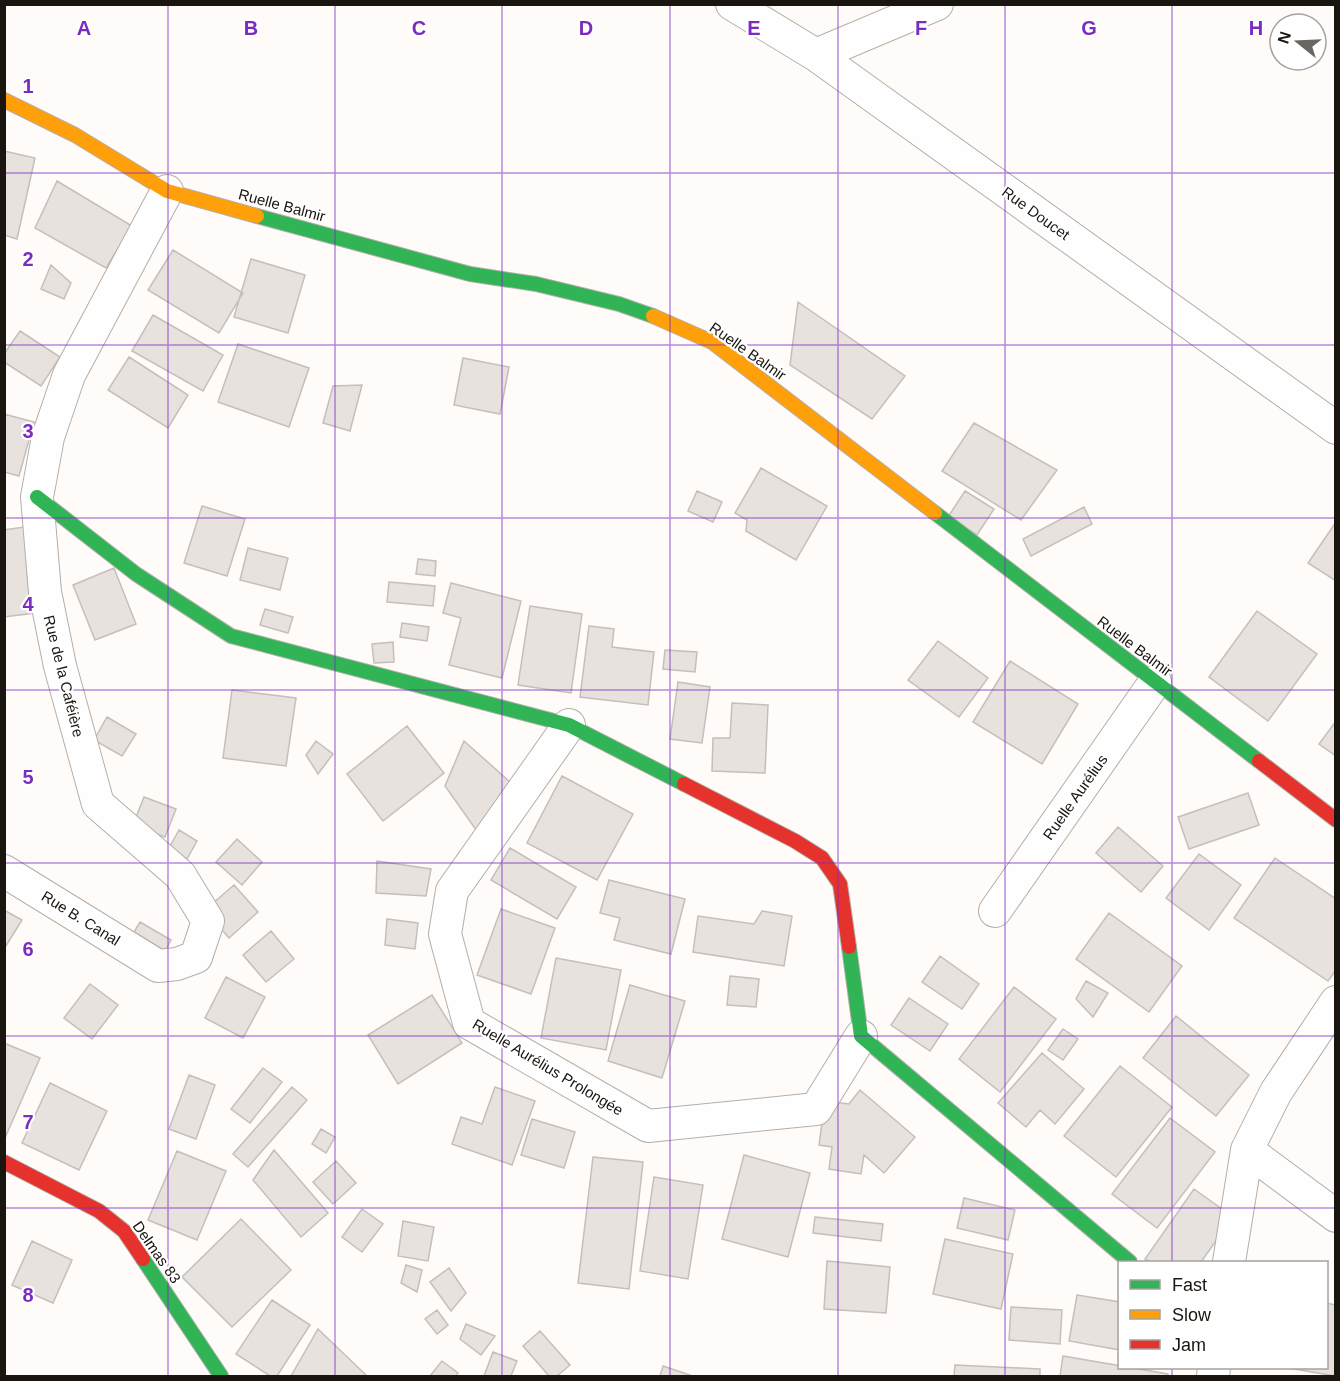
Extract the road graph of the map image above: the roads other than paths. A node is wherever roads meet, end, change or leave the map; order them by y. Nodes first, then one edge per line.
1 (732, 4) edge
2 (937, 4) edge
3 (816, 55) junction
4 (4, 100) edge
5 (167, 191) junction
6 (1335, 428) edge
7 (37, 497) junction
8 (1155, 682) junction
9 (569, 725) junction
10 (1335, 820) edge
11 (4, 871) edge
12 (995, 911) dead end
13 (158, 966) joint
14 (1335, 1002) edge
15 (861, 1036) junction
16 (1247, 1150) junction
17 (4, 1162) edge
18 (1335, 1216) edge
19 (1128, 1261) edge
20 (1229, 1261) edge
21 (221, 1377) edge

1 - 3 street, Rue Doucet
2 - 3 street
3 - 6 street, Rue Doucet
4 - 5 street, Ruelle Balmir
5 - 7 street, Rue de la Caféière
5 - 8 street, Ruelle Balmir
7 - 9 street
7 - 13 street, Rue de la Caféière
8 - 10 street, Ruelle Balmir
8 - 12 street, Ruelle Aurélius
9 - 15 street
9 - 15 street, Ruelle Aurélius Prolongée
11 - 13 street, Rue B. Canal
14 - 16 street
15 - 19 street
16 - 18 street
16 - 20 street
17 - 21 street, Delmas 83

